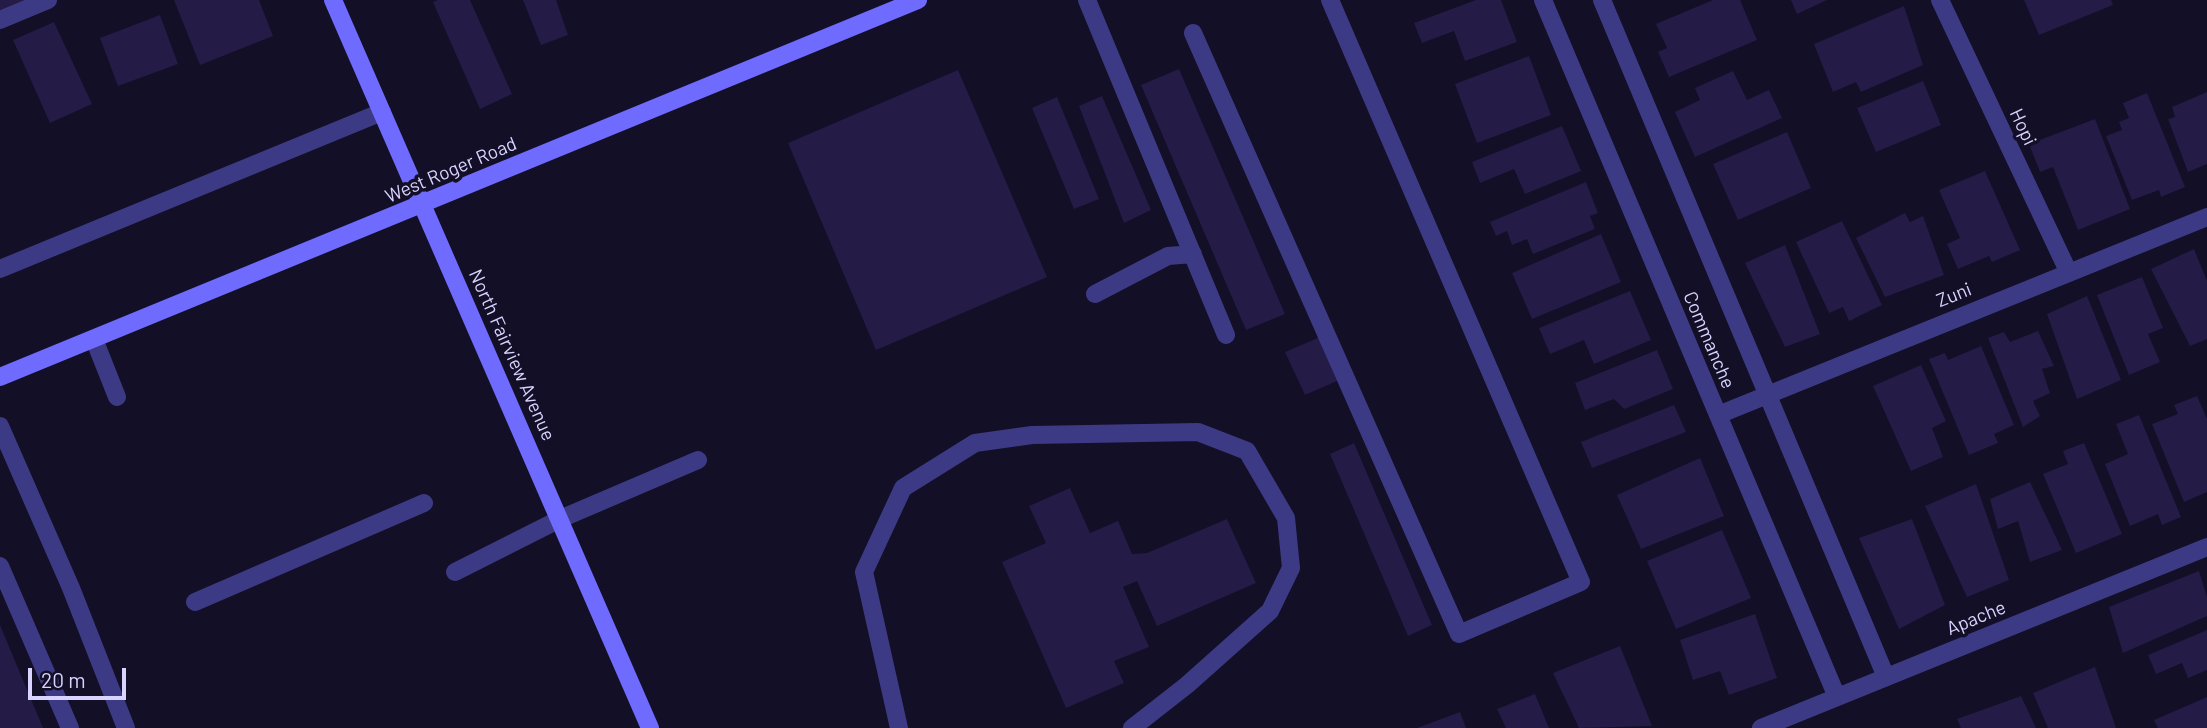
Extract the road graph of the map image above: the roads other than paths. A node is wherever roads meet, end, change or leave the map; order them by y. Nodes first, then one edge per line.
1 (48, 0) edge
2 (333, 0) edge
3 (918, 0) edge
4 (1087, 0) edge
5 (1330, 0) edge
6 (1543, 0) edge
7 (1602, 0) edge
8 (1940, 0) edge
9 (0, 20) edge
10 (1193, 33) dead end
11 (382, 111) junction
12 (423, 205) junction
13 (2207, 217) edge
14 (1193, 254) junction
15 (0, 269) edge
16 (2068, 271) junction
17 (1095, 294) dead end
18 (1226, 335) dead end
19 (94, 339) junction
20 (0, 377) edge
21 (1766, 394) junction
22 (117, 397) dead end
23 (1718, 415) junction
24 (0, 426) edge
25 (698, 460) dead end
26 (424, 503) dead end
27 (560, 519) junction
28 (2207, 547) edge
29 (0, 566) edge
30 (454, 572) dead end
31 (195, 602) dead end
32 (1885, 677) junction
33 (1837, 697) junction
34 (70, 728) edge
35 (126, 728) edge
36 (650, 728) edge
37 (899, 728) edge
38 (1132, 728) edge
39 (1761, 728) edge

1 - 9 street
2 - 11 street, North Fairview Avenue
3 - 12 street, West Roger Road
4 - 14 street
5 - 10 street
6 - 23 street, Commanche
7 - 21 street, Commanche
8 - 16 street, Hopi
11 - 12 street, North Fairview Avenue
11 - 15 street
12 - 19 street, West Roger Road
12 - 27 street, North Fairview Avenue
13 - 16 street, Zuni
14 - 17 street
14 - 18 street
16 - 21 street, Zuni
19 - 20 street, West Roger Road
19 - 22 street
21 - 23 street, Zuni
21 - 32 street, Commanche
23 - 33 street, Commanche
24 - 35 street
25 - 27 street
26 - 31 street
27 - 30 street
27 - 36 street, North Fairview Avenue
28 - 32 street, Apache
29 - 34 street
32 - 33 street, Apache
33 - 39 street, Apache
37 - 38 street

